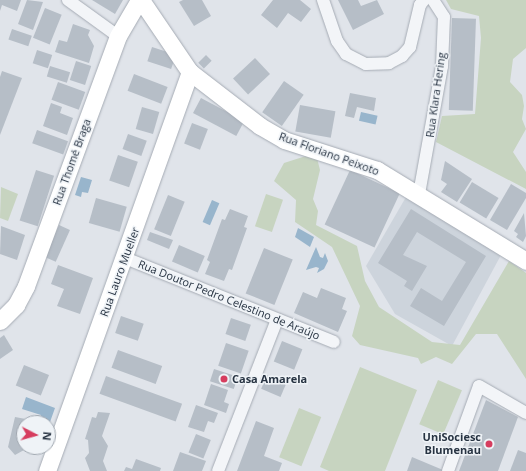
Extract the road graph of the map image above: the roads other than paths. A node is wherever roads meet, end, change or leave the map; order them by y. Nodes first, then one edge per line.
1 (68, 0) edge
2 (140, 0) edge
3 (323, 0) edge
4 (424, 0) edge
5 (433, 0) edge
6 (118, 36) junction
7 (190, 72) junction
8 (419, 194) junction
9 (125, 258) junction
10 (526, 261) edge
11 (277, 320) junction
12 (0, 321) edge
13 (334, 342) dead end
14 (526, 412) edge
15 (47, 471) edge
16 (218, 471) edge
17 (448, 471) edge

1 - 6 street
2 - 6 street, Rua Thomé Braga
2 - 7 street, Rua Floriano Peixoto
3 - 4 street
5 - 8 street, Rua Klara Hering
6 - 12 street, Rua Thomé Braga
7 - 8 street, Rua Floriano Peixoto
7 - 9 street, Rua Lauro Mueller
8 - 10 street, Rua Floriano Peixoto
9 - 11 street, Rua Doutor Pedro Celestino de Araújo
9 - 15 street, Rua Lauro Mueller
11 - 13 street, Rua Doutor Pedro Celestino de Araújo
11 - 16 street
14 - 17 street

